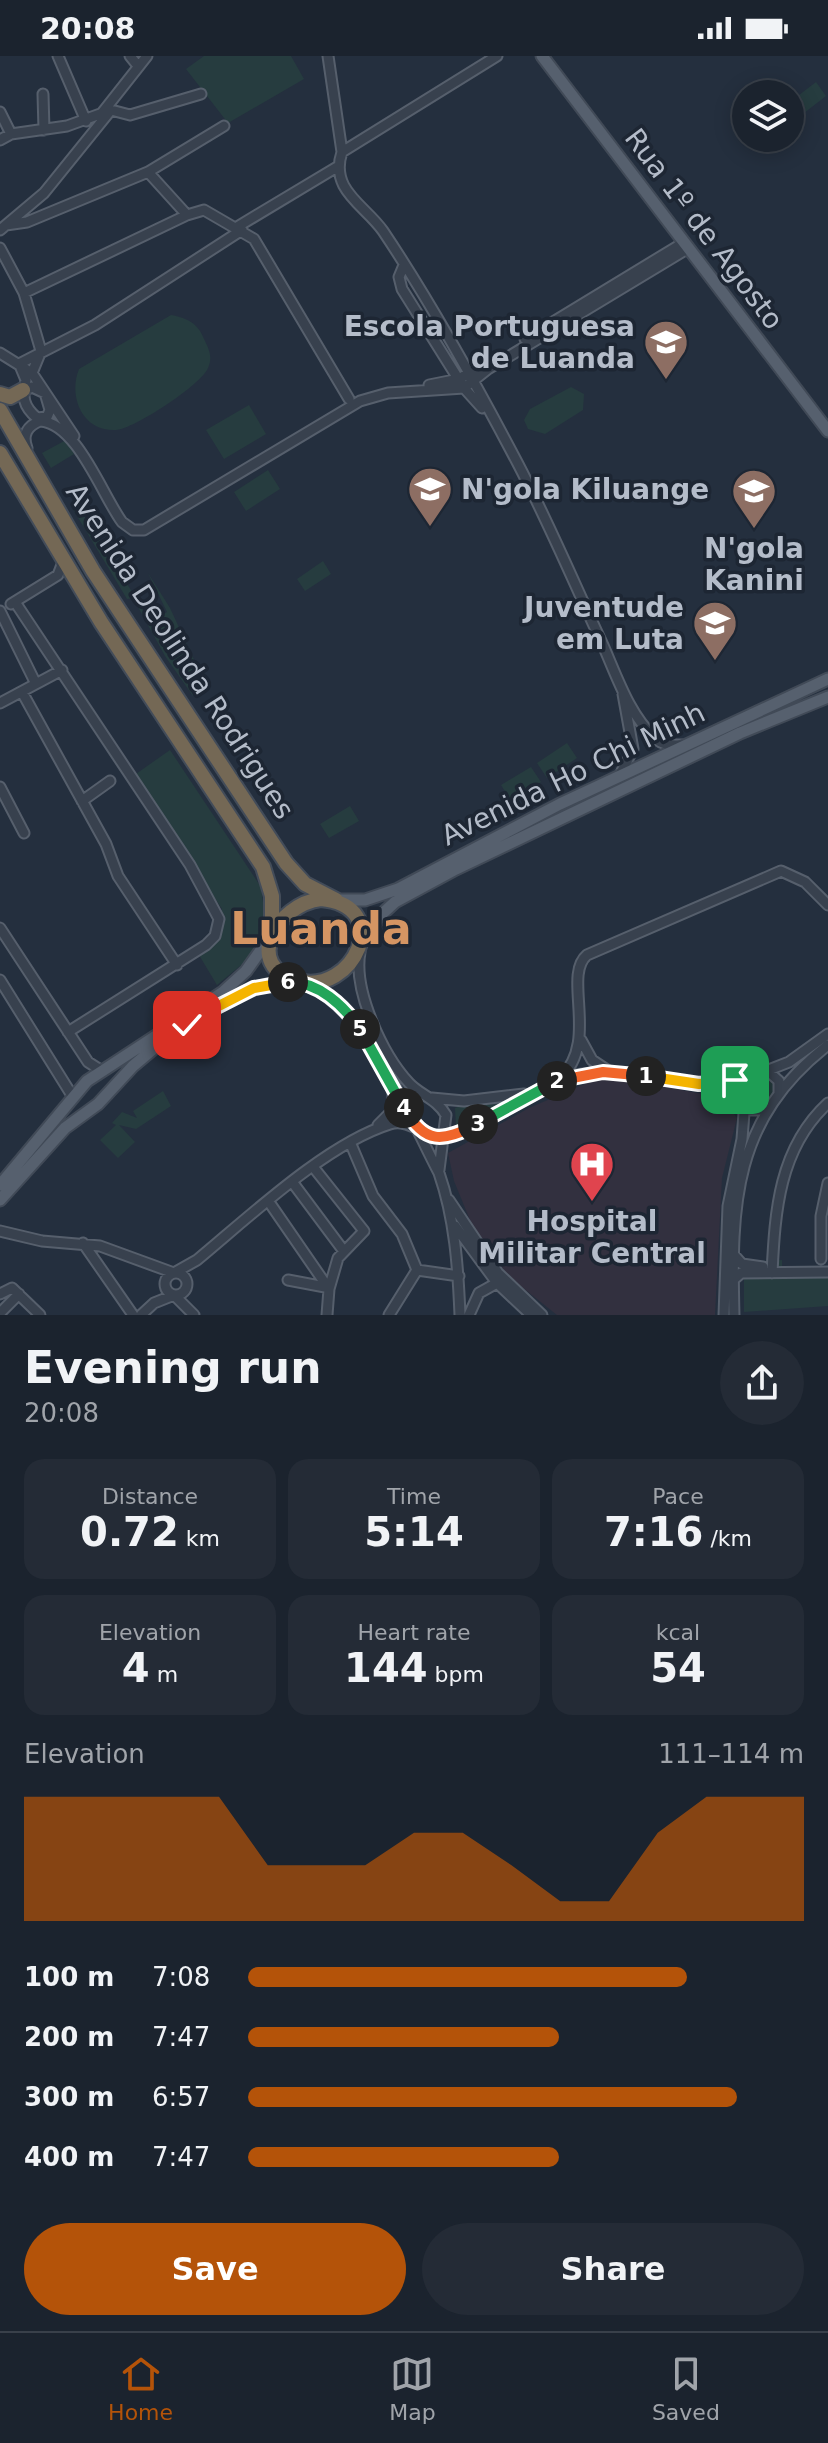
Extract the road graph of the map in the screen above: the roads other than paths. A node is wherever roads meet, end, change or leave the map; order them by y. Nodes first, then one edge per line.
1 (58, 56) edge
2 (130, 56) edge
3 (147, 56) edge
4 (328, 56) edge
5 (497, 56) edge
6 (542, 56) edge
7 (138, 66) junction
8 (43, 94) dead end
9 (201, 94) dead end
10 (0, 112) edge
11 (107, 112) junction
12 (86, 121) junction
13 (224, 126) dead end
14 (44, 130) junction
15 (11, 134) junction
16 (0, 140) edge
17 (342, 152) junction
18 (337, 167) junction
19 (148, 172) junction
20 (187, 215) junction
21 (3, 228) edge
22 (240, 229) junction
23 (685, 246) junction
24 (0, 248) edge
25 (24, 293) junction
26 (41, 351) junction
27 (0, 353) edge
28 (16, 362) junction
29 (32, 373) junction
30 (466, 381) junction
31 (23, 390) junction
32 (445, 390) junction
33 (45, 393) junction
34 (0, 394) edge
35 (349, 399) junction
36 (479, 403) junction
37 (0, 410) edge
38 (40, 421) junction
39 (499, 429) junction
40 (828, 431) edge
41 (0, 453) edge
42 (39, 477) junction
43 (65, 572) junction
44 (0, 602) edge
45 (13, 603) junction
46 (3, 616) edge
47 (62, 670) junction
48 (828, 679) edge
49 (36, 684) junction
50 (623, 691) junction
51 (22, 692) junction
52 (828, 697) edge
53 (0, 703) edge
54 (690, 745) junction
55 (618, 777) junction
56 (110, 781) dead end
57 (0, 787) edge
58 (82, 801) junction
59 (24, 833) dead end
60 (336, 900) junction
61 (828, 905) edge
62 (0, 928) edge
63 (272, 934) junction
64 (361, 944) junction
65 (177, 965) junction
66 (0, 980) edge
67 (300, 982) junction
68 (68, 1032) junction
69 (828, 1034) edge
70 (580, 1035) junction
71 (828, 1045) edge
72 (102, 1071) junction
73 (618, 1072) junction
74 (761, 1073) junction
75 (557, 1081) junction
76 (699, 1084) junction
77 (393, 1087) junction
78 (112, 1089) junction
79 (539, 1090) junction
80 (779, 1094) junction
81 (73, 1097) junction
82 (429, 1097) junction
83 (828, 1103) edge
84 (96, 1106) junction
85 (744, 1108) junction
86 (768, 1110) junction
87 (416, 1129) junction
88 (367, 1132) junction
89 (445, 1136) junction
90 (350, 1142) junction
91 (314, 1168) junction
92 (439, 1173) junction
93 (293, 1183) junction
94 (828, 1183) edge
95 (0, 1185) edge
96 (448, 1198) junction
97 (0, 1200) edge
98 (269, 1202) junction
99 (450, 1216) junction
100 (0, 1231) edge
101 (83, 1243) junction
102 (343, 1250) junction
103 (733, 1254) junction
104 (821, 1259) dead end
105 (197, 1260) junction
106 (772, 1262) junction
107 (155, 1267) junction
108 (417, 1270) junction
109 (828, 1272) edge
110 (174, 1273) junction
111 (772, 1273) junction
112 (459, 1276) junction
113 (288, 1280) dead end
114 (733, 1280) junction
115 (497, 1283) junction
116 (164, 1284) junction
117 (186, 1286) junction
118 (327, 1288) junction
119 (2, 1292) edge
120 (19, 1294) junction
121 (174, 1295) junction
122 (0, 1313) edge
123 (142, 1313) edge
124 (40, 1315) edge
125 (133, 1315) edge
126 (327, 1315) edge
127 (389, 1315) edge
128 (460, 1315) edge
129 (469, 1315) edge
130 (531, 1315) edge
131 (542, 1315) edge
132 (724, 1315) edge
133 (734, 1315) edge

1 - 12 street
2 - 7 street
3 - 7 street
4 - 17 street
5 - 17 street
6 - 23 main road, Rua 1º de Agosto
7 - 11 street
8 - 14 street
9 - 11 street
10 - 15 street
11 - 12 street
11 - 21 street
12 - 14 street
13 - 19 street
14 - 15 street
15 - 16 street
17 - 18 street
18 - 22 street
18 - 30 street
19 - 20 street
19 - 21 street
20 - 22 street
20 - 25 street
22 - 26 street
22 - 35 street
23 - 30 street
23 - 40 main road, Rua 1º de Agosto
24 - 25 street
25 - 26 street
26 - 28 street
26 - 29 street
27 - 28 street
28 - 29 street
28 - 31 street
29 - 33 street
30 - 32 street
30 - 35 street
30 - 36 street
30 - 39 street
31 - 33 street
31 - 34 highway
31 - 38 street
32 - 36 street
32 - 38 street
33 - 35 street
33 - 38 street
36 - 39 street
37 - 42 highway, Avenida Deolinda Rodrigues
38 - 42 street
39 - 50 street
41 - 43 highway, Avenida Deolinda Rodrigues
42 - 60 highway, Avenida Deolinda Rodrigues
43 - 45 street
43 - 63 highway, Avenida Deolinda Rodrigues
44 - 45 street
45 - 46 street
45 - 47 street
46 - 49 street
47 - 49 street
47 - 65 street
48 - 54 main road, Avenida Ho Chi Minh
49 - 51 street
50 - 54 street
50 - 55 street
51 - 53 street
51 - 58 street
52 - 64 main road, Avenida Ho Chi Minh
54 - 55 main road, Avenida Ho Chi Minh
55 - 60 main road, Avenida Ho Chi Minh
56 - 58 street
57 - 59 street
58 - 65 street
60 - 63 highway
60 - 64 highway
61 - 70 street
62 - 68 street
63 - 67 highway
63 - 72 main road
64 - 67 highway
64 - 82 street
65 - 68 street
66 - 81 street
67 - 77 street
67 - 78 main road
68 - 72 street
69 - 74 street
70 - 73 street
70 - 75 street
71 - 80 street
72 - 78 main road
72 - 81 main road
73 - 75 street
73 - 76 street
74 - 76 street
74 - 80 street
74 - 85 street
75 - 79 street
76 - 85 street
77 - 87 street
77 - 88 street
78 - 84 main road
79 - 82 street
79 - 89 street
80 - 86 street
81 - 84 main road
81 - 95 main road
82 - 89 street
83 - 106 street
84 - 97 main road
85 - 86 street
85 - 132 street
86 - 103 street
87 - 88 street
87 - 89 street
87 - 92 street
88 - 90 street
89 - 92 street
90 - 91 street
90 - 108 street
91 - 93 street
91 - 102 street
92 - 96 street
93 - 98 street
93 - 102 street
94 - 104 street
96 - 99 street
96 - 131 street
98 - 105 street
98 - 118 street
99 - 112 street
99 - 115 street
100 - 101 street
101 - 107 street
101 - 125 street
102 - 118 street
103 - 106 street
103 - 114 street
105 - 110 street
105 - 117 street
106 - 111 street
107 - 110 street
107 - 116 street
108 - 112 street
108 - 127 street
109 - 111 street
110 - 116 street
110 - 117 street
111 - 114 street
112 - 128 street
113 - 118 street
114 - 133 street
115 - 129 street
115 - 130 street
116 - 121 street
116 - 123 street
117 - 121 street
117 - 121 street
118 - 126 street
119 - 120 street
120 - 122 street
120 - 124 street
121 - 123 street

